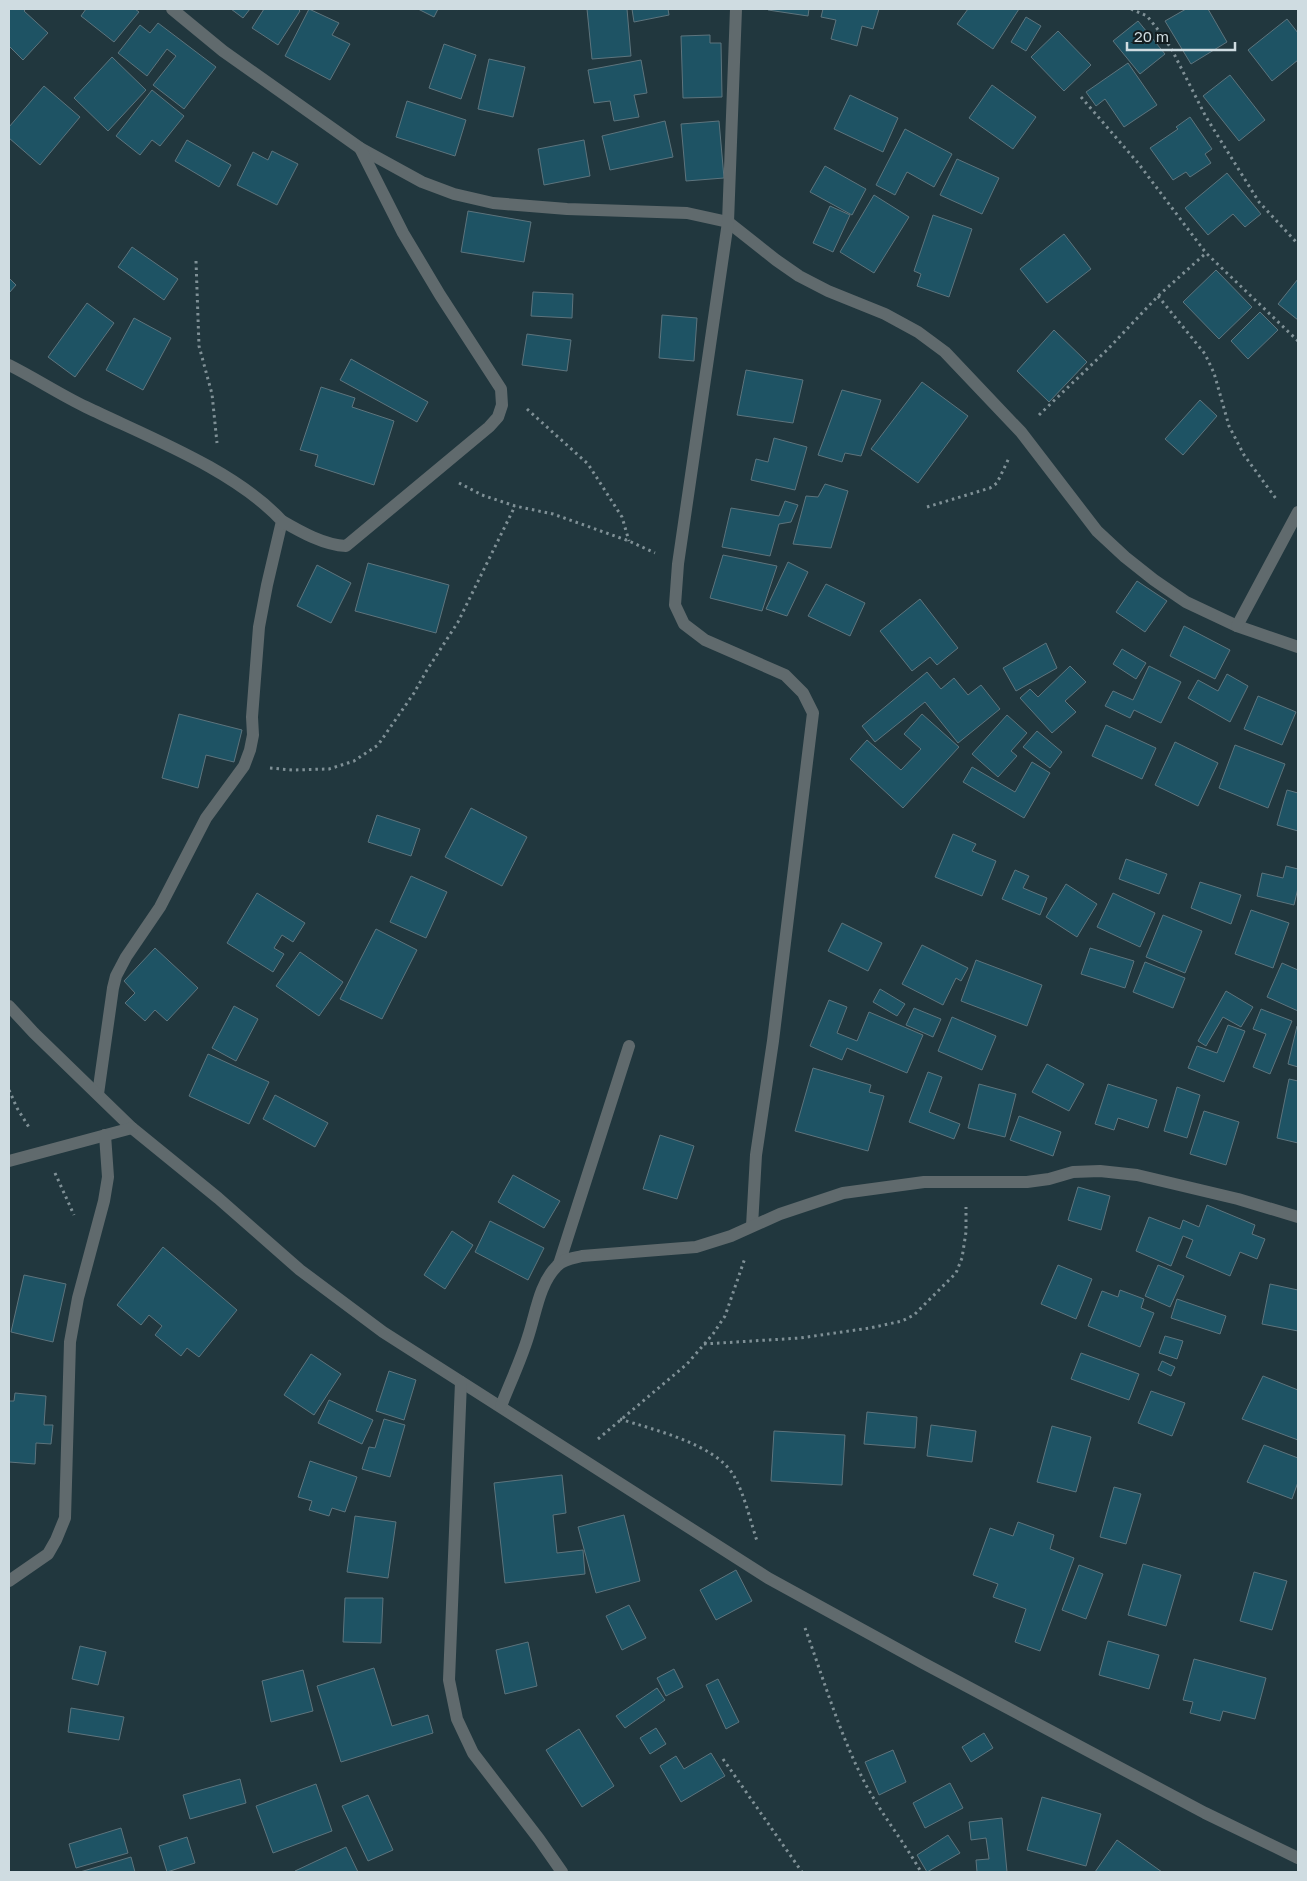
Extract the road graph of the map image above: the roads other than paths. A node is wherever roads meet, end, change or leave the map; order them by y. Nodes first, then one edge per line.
1 (172, 9) edge
2 (736, 9) edge
3 (360, 148) junction
4 (728, 222) junction
5 (9, 364) edge
6 (1295, 517) edge
7 (282, 521) junction
8 (1237, 626) junction
9 (1298, 647) edge
10 (9, 1006) edge
11 (629, 1046) dead end
12 (98, 1094) junction
13 (132, 1128) junction
14 (105, 1135) junction
15 (9, 1161) edge
16 (1298, 1217) edge
17 (752, 1226) junction
18 (559, 1264) junction
19 (461, 1382) junction
20 (501, 1406) junction
21 (9, 1581) edge
22 (1298, 1858) edge
23 (562, 1872) edge

1 - 3 street
2 - 4 street
3 - 4 street
3 - 7 street
4 - 8 street
4 - 17 street
5 - 7 street
6 - 8 street
7 - 12 street
8 - 9 street
10 - 12 street
11 - 18 street
12 - 13 street
13 - 14 street
13 - 19 street
14 - 15 street
14 - 21 street
16 - 17 street
17 - 18 street
18 - 20 street
19 - 20 street
19 - 23 street
20 - 22 street

